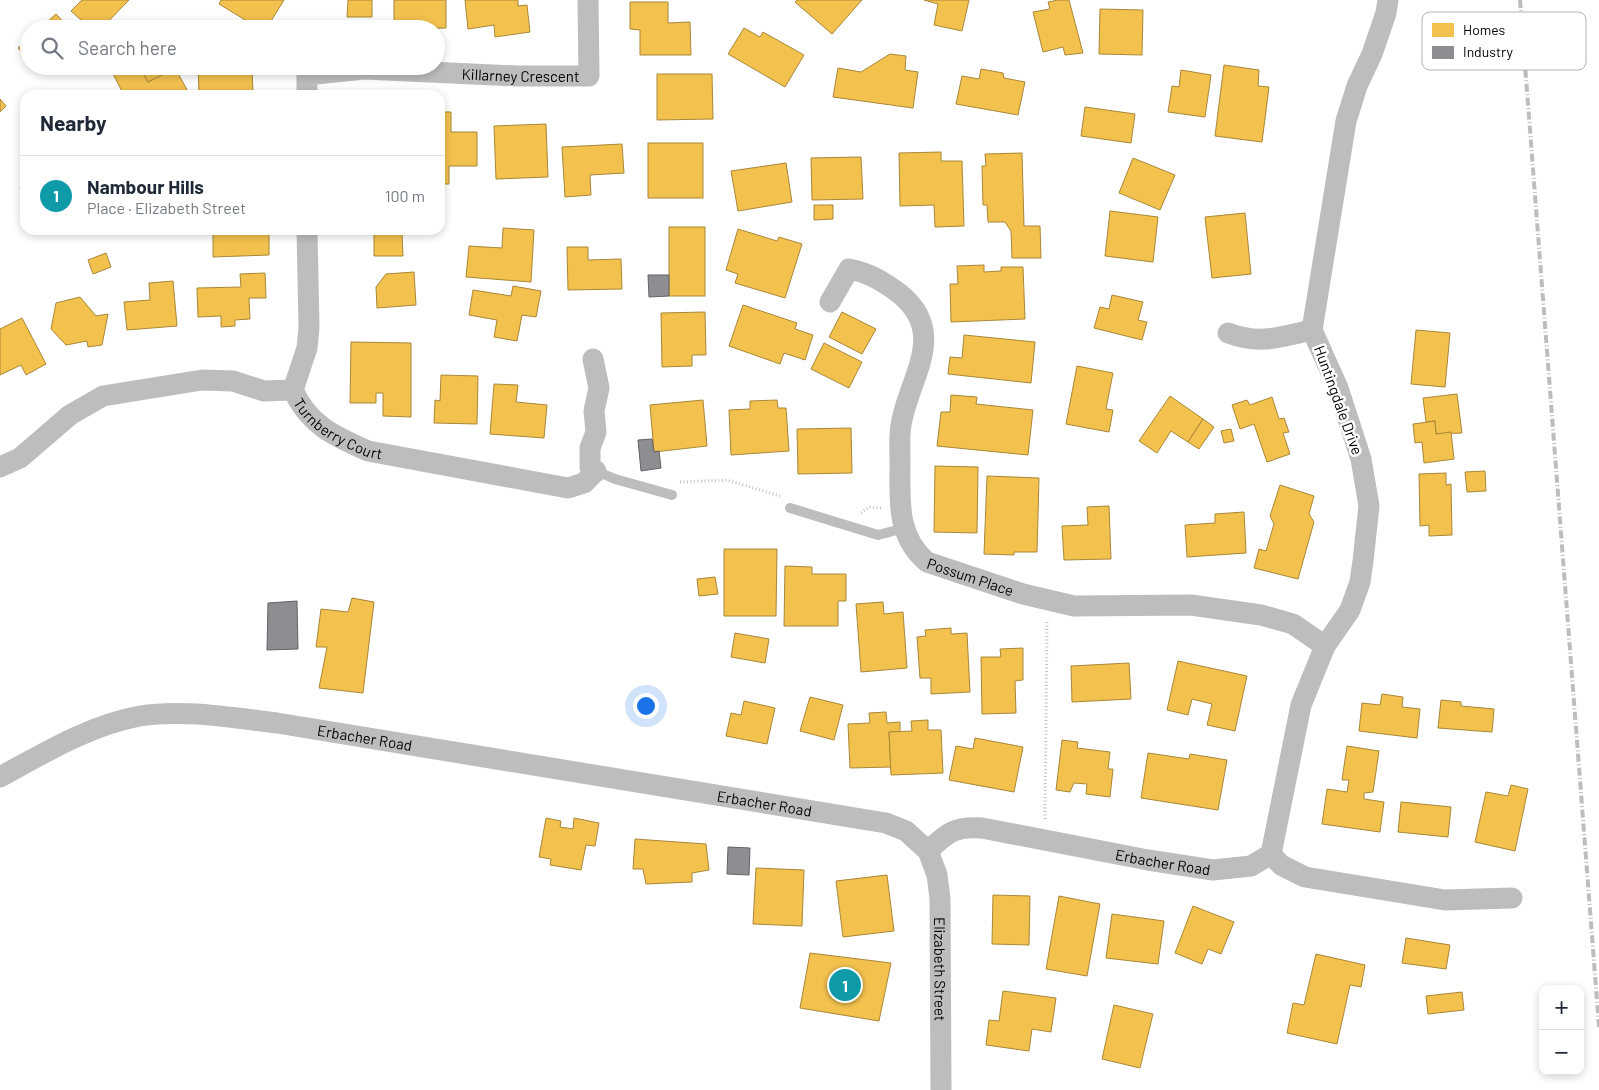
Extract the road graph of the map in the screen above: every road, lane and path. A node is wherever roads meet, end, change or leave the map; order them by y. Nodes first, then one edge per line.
1 (588, 0) edge
2 (1388, 0) edge
3 (445, 72) edge
4 (307, 75) edge
5 (307, 90) edge
6 (307, 235) edge
7 (830, 302) dead end
8 (1312, 330) junction
9 (1228, 333) dead end
10 (593, 359) dead end
11 (293, 390) junction
12 (0, 467) edge
13 (596, 471) junction
14 (672, 495) dead end
15 (790, 508) dead end
16 (905, 528) junction
17 (1047, 601) junction
18 (1325, 646) junction
19 (0, 777) edge
20 (1045, 840) junction
21 (928, 851) junction
22 (1271, 854) junction
23 (1512, 898) dead end
24 (941, 1090) edge

1 - 3 street, Killarney Crescent
2 - 8 street, Huntingdale Drive
4 - 5 street, Killarney Crescent
6 - 11 street
7 - 16 street, Possum Place
8 - 9 street
8 - 18 street, Huntingdale Drive
10 - 13 street
11 - 12 street, Turnberry Court
11 - 13 street, Turnberry Court
13 - 14 lane
15 - 16 lane
16 - 17 street, Possum Place
17 - 18 street, Possum Place
17 - 20 path
18 - 22 street, Huntingdale Drive
19 - 21 street, Erbacher Road
20 - 21 street, Erbacher Road
20 - 22 street, Erbacher Road
21 - 24 street, Elizabeth Street
22 - 23 street

